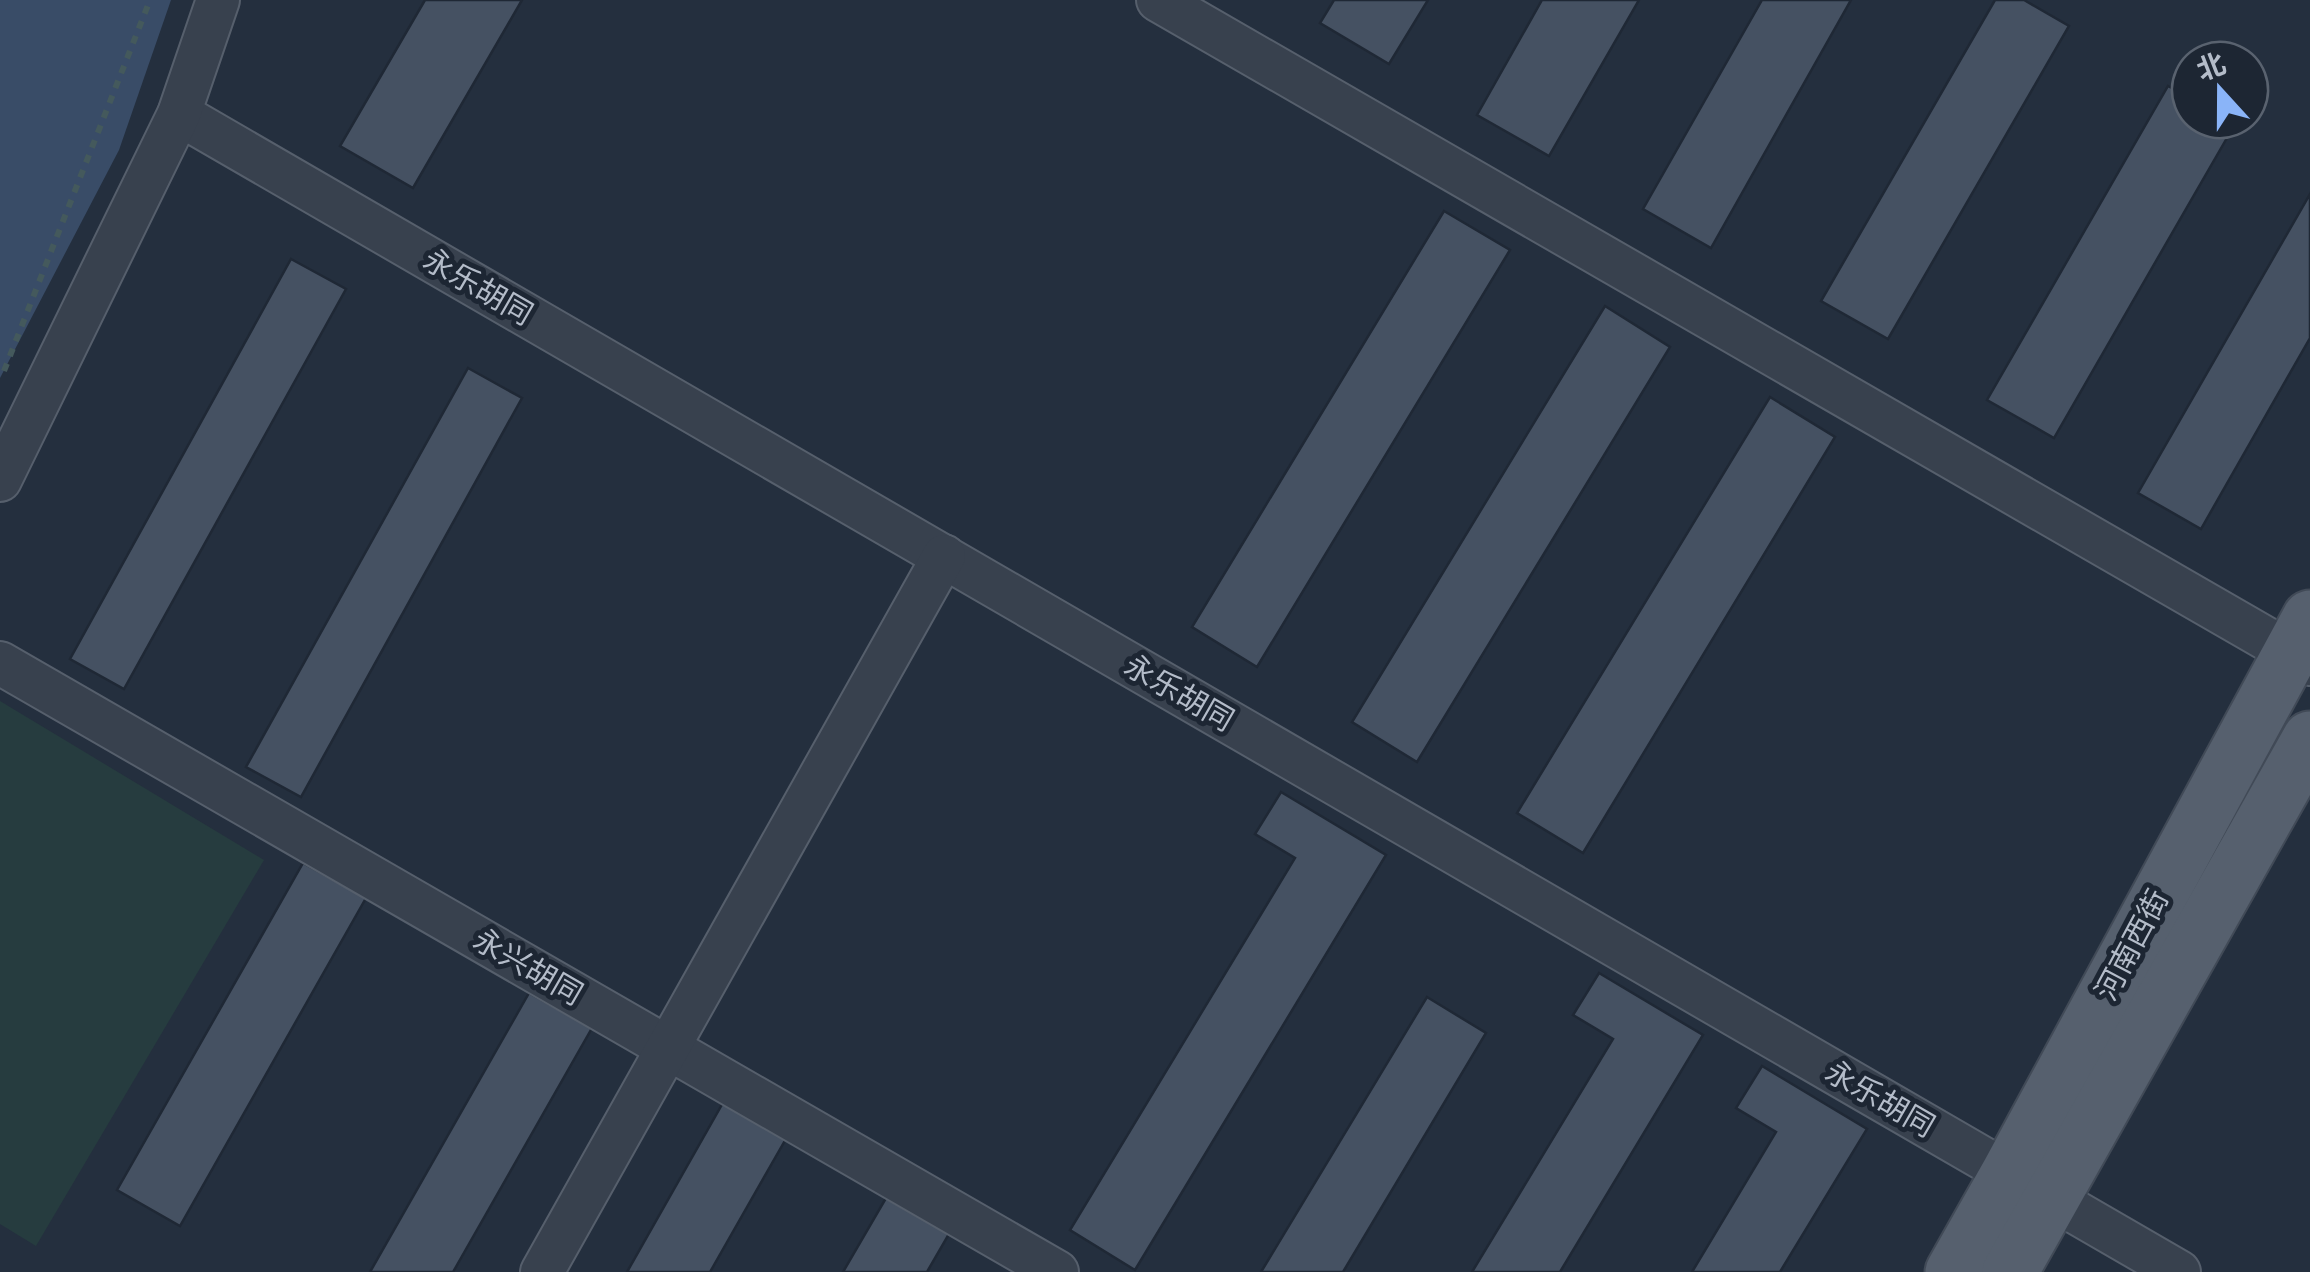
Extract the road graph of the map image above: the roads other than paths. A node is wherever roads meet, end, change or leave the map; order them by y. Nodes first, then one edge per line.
1 (218, 0) edge
2 (1158, 0) edge
3 (180, 114) junction
4 (0, 480) edge
5 (944, 556) junction
6 (2303, 645) edge
7 (0, 662) edge
8 (2310, 739) edge
9 (668, 1048) junction
10 (2031, 1186) junction
11 (542, 1272) edge
12 (1056, 1272) edge
13 (1953, 1272) edge
14 (2010, 1272) edge
15 (2179, 1272) edge

1 - 3 street
2 - 6 street
3 - 4 street
3 - 5 street, 永乐胡同
5 - 9 street
5 - 10 street, 永乐胡同
6 - 10 main road, 河南西街
7 - 9 street, 永兴胡同
8 - 10 main road, 河南西街
9 - 11 street
9 - 12 street, 永兴胡同
10 - 13 main road, 河南西街
10 - 14 main road, 河南西街
10 - 15 street, 永乐胡同

